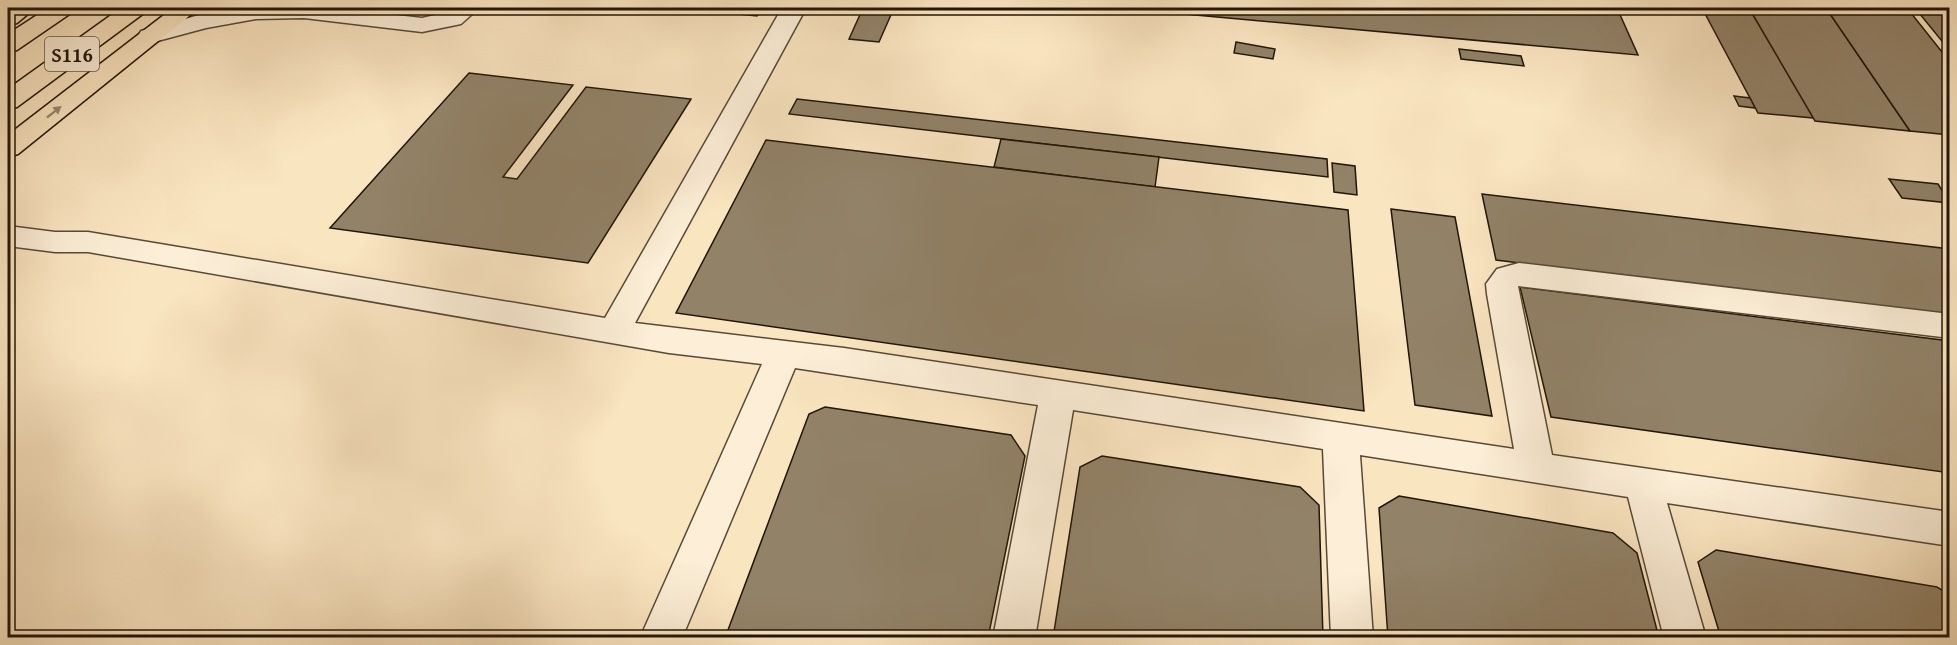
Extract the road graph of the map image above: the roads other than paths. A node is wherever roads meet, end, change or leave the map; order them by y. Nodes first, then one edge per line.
1 (23, 8) edge
2 (63, 8) edge
3 (136, 8) edge
4 (187, 8) edge
5 (468, 8) edge
6 (794, 8) edge
7 (259, 10) edge
8 (8, 18) edge
9 (150, 36) junction
10 (8, 45) edge
11 (8, 101) edge
12 (8, 148) edge
13 (8, 221) edge
14 (8, 236) edge
15 (88, 242) junction
16 (1950, 326) edge
17 (614, 331) junction
18 (783, 355) junction
19 (1058, 394) junction
20 (1341, 437) junction
21 (1536, 467) junction
22 (1643, 484) junction
23 (1950, 529) edge
24 (661, 638) edge
25 (1014, 638) edge
26 (1352, 638) edge
27 (1684, 638) edge

1 - 8 main road
2 - 10 main road, S116
3 - 11 main road, S116
4 - 9 main road
5 - 7 street
6 - 17 street
7 - 9 street
12 -> 9 main road
13 - 15 street
14 - 15 street
15 - 17 street
16 - 21 street
17 - 18 street
18 - 19 street
18 - 24 street
19 - 20 street
19 - 25 street
20 - 21 street
20 - 26 street
21 - 22 street
22 - 23 street
22 - 27 street

